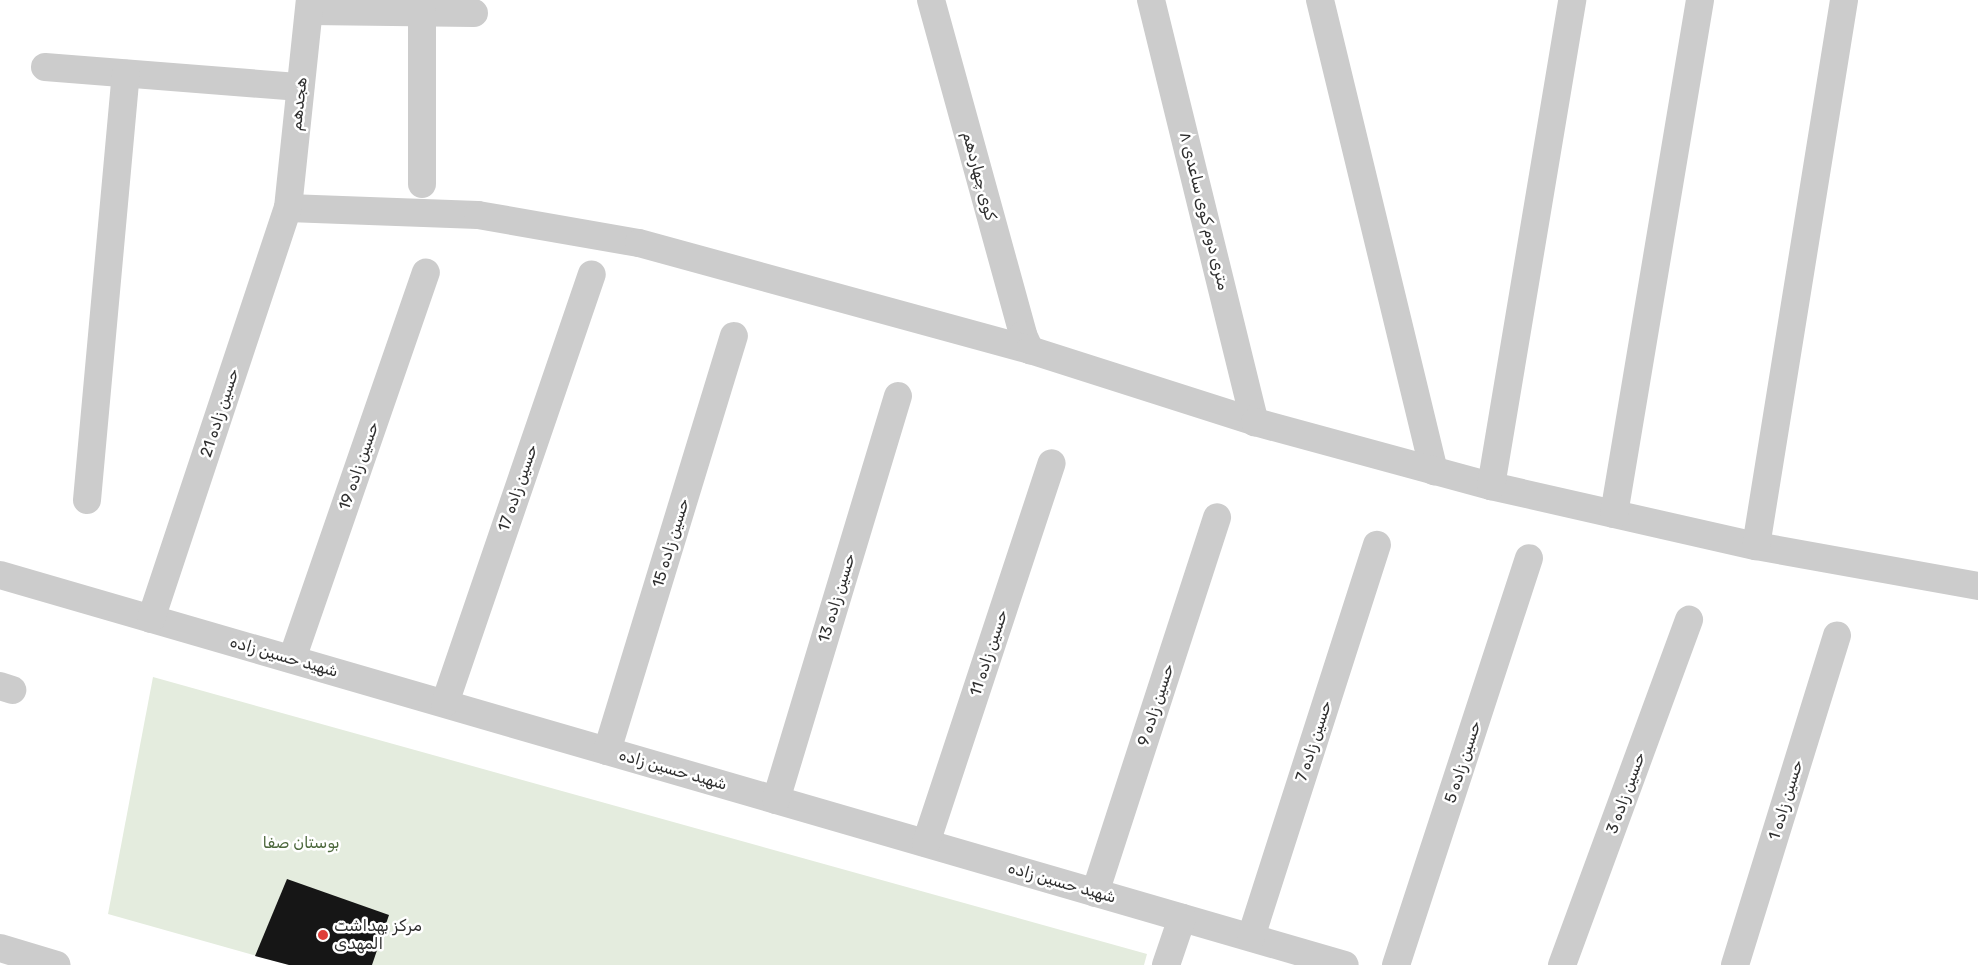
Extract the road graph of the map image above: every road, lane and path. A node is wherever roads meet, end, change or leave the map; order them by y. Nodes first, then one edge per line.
1 (931, 0) edge
2 (1152, 0) edge
3 (1320, 0) edge
4 (1572, 0) edge
5 (1700, 0) edge
6 (1844, 0) edge
7 (310, 6) edge
8 (422, 12) junction
9 (474, 13) dead end
10 (46, 67) dead end
11 (126, 74) junction
12 (300, 87) junction
13 (422, 184) dead end
14 (288, 208) junction
15 (426, 273) dead end
16 (592, 274) dead end
17 (734, 336) dead end
18 (1030, 350) junction
19 (898, 396) dead end
20 (1256, 422) junction
21 (1052, 463) dead end
22 (1434, 471) junction
23 (1491, 486) junction
24 (87, 500) dead end
25 (1614, 514) junction
26 (1217, 516) dead end
27 (1377, 545) dead end
28 (1756, 546) junction
29 (1529, 558) dead end
30 (0, 575) edge
31 (1978, 586) edge
32 (151, 618) junction
33 (1688, 620) dead end
34 (1837, 635) dead end
35 (292, 659) junction
36 (445, 703) junction
37 (607, 751) junction
38 (776, 800) junction
39 (926, 843) junction
40 (1095, 893) junction
41 (1182, 918) junction
42 (1251, 937) junction
43 (0, 948) edge
44 (57, 965) edge
45 (1166, 965) edge
46 (1345, 965) edge
47 (1396, 965) edge
48 (1562, 965) edge
49 (1735, 965) edge

1 - 18 street, کوی چهاردهم
2 - 20 street, ۸ متری دوم کوی ساعدی
3 - 22 street
4 - 23 street
5 - 25 street
6 - 28 street
7 - 8 street
7 - 12 street, هجدهم
8 - 9 street
8 - 13 street
10 - 11 street
11 - 12 street
11 - 24 street
12 - 14 street, هجدهم
14 - 18 street
14 - 32 street, حسین زاده 21
15 - 35 street, حسین زاده 19
16 - 36 street, حسین زاده 17
17 - 37 street, حسین زاده 15
18 - 20 street
19 - 38 street, حسین زاده 13
20 - 22 street
21 - 39 street, حسین زاده 11
22 - 23 street
23 - 25 street
25 - 28 street
26 - 40 street, حسین زاده 9
27 - 42 street, حسین زاده 7
28 - 31 street
29 - 47 street, حسین زاده 5
30 - 32 street, شهید حسین زاده
32 - 35 street, شهید حسین زاده
33 - 48 street, حسین زاده 3
34 - 49 street, حسین زاده 1
35 - 36 street, شهید حسین زاده
36 - 37 street, شهید حسین زاده
37 - 38 street, شهید حسین زاده
38 - 39 street, شهید حسین زاده
39 - 40 street, شهید حسین زاده
40 - 41 street, شهید حسین زاده
41 - 42 street, شهید حسین زاده
41 - 45 street
42 - 46 street, شهید حسین زاده
43 - 44 street

